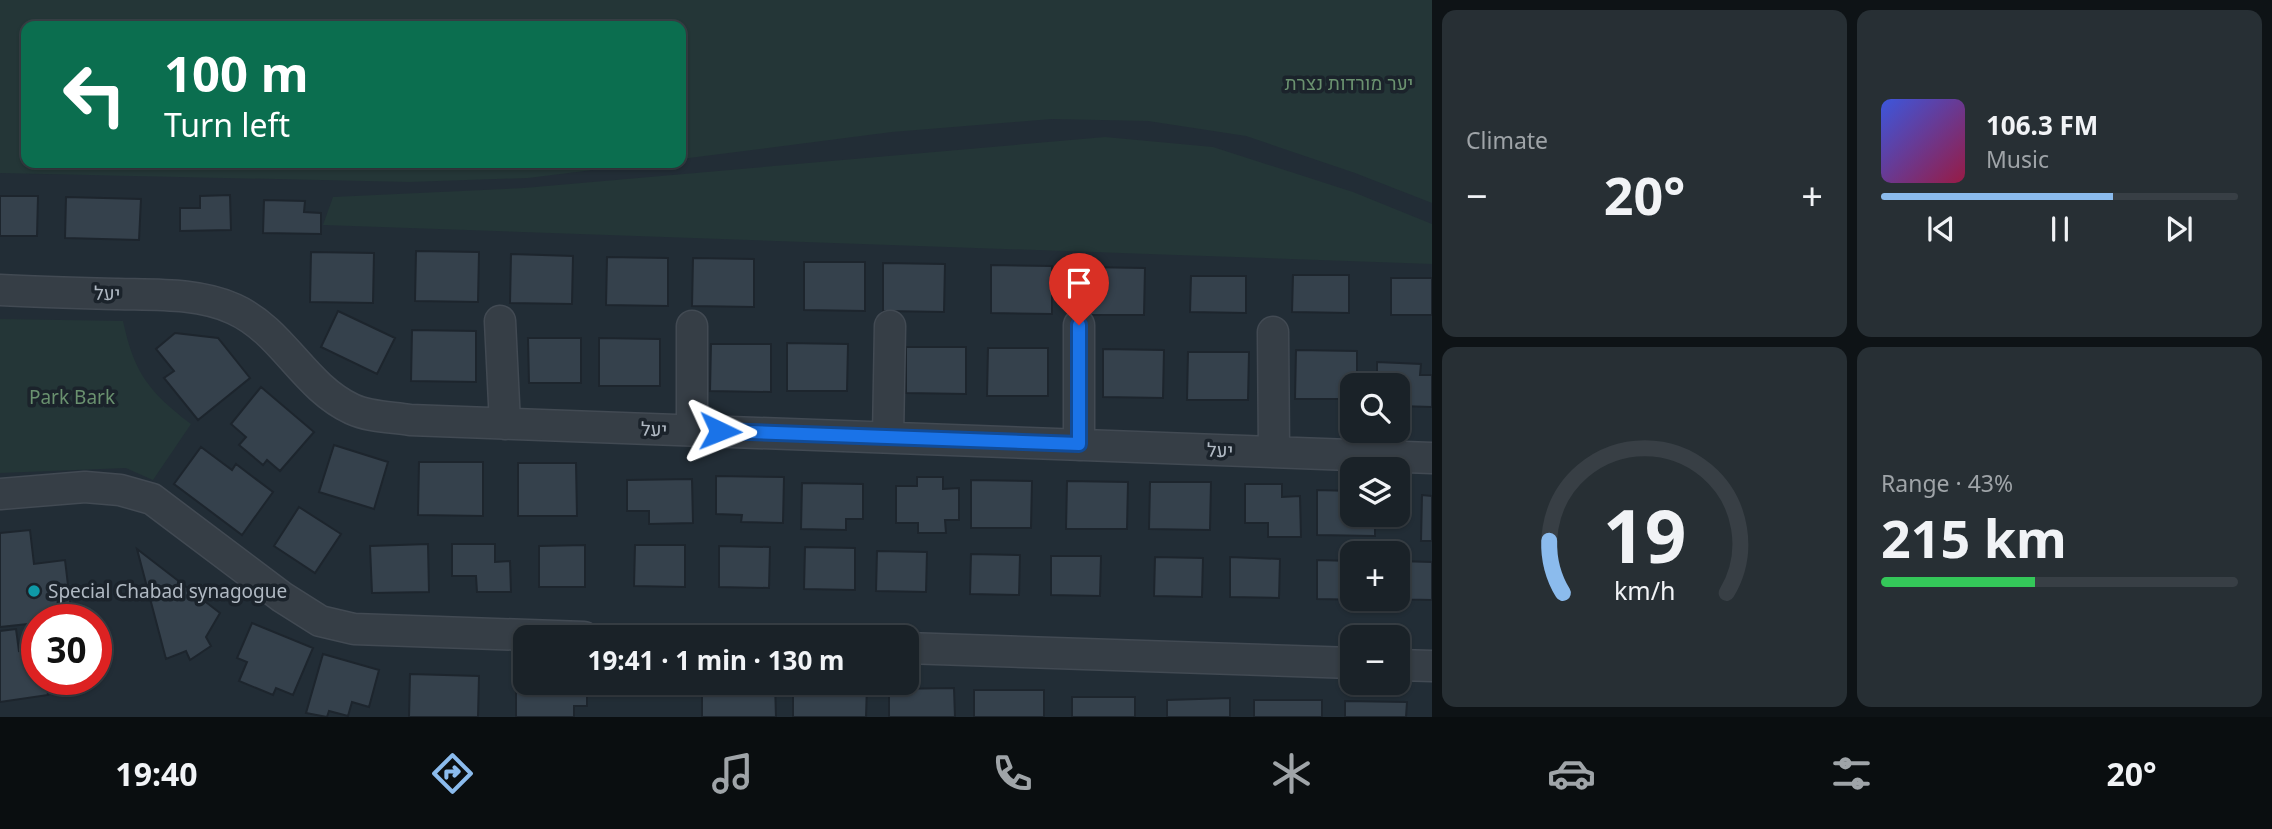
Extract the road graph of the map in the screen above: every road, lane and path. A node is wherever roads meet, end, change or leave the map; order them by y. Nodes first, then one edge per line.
1 (0, 290) edge
2 (500, 321) dead end
3 (1079, 325) dead end
4 (692, 326) dead end
5 (890, 326) dead end
6 (1273, 332) dead end
7 (505, 424) junction
8 (692, 430) junction
9 (888, 438) junction
10 (1079, 444) junction
11 (1274, 452) junction
12 (1432, 458) edge
13 (0, 494) edge
14 (513, 635) edge
15 (919, 648) edge
16 (1340, 663) edge
17 (1410, 665) edge
18 (1432, 666) edge

1 - 7 street, יעל
2 - 7 street
3 - 10 street
4 - 8 street
5 - 9 street
6 - 11 street
7 - 8 street, יעל
8 - 9 street, יעל
9 - 10 street, יעל
10 - 11 street, יעל
11 - 12 street, יעל
13 - 14 street
15 - 16 street
17 - 18 street

